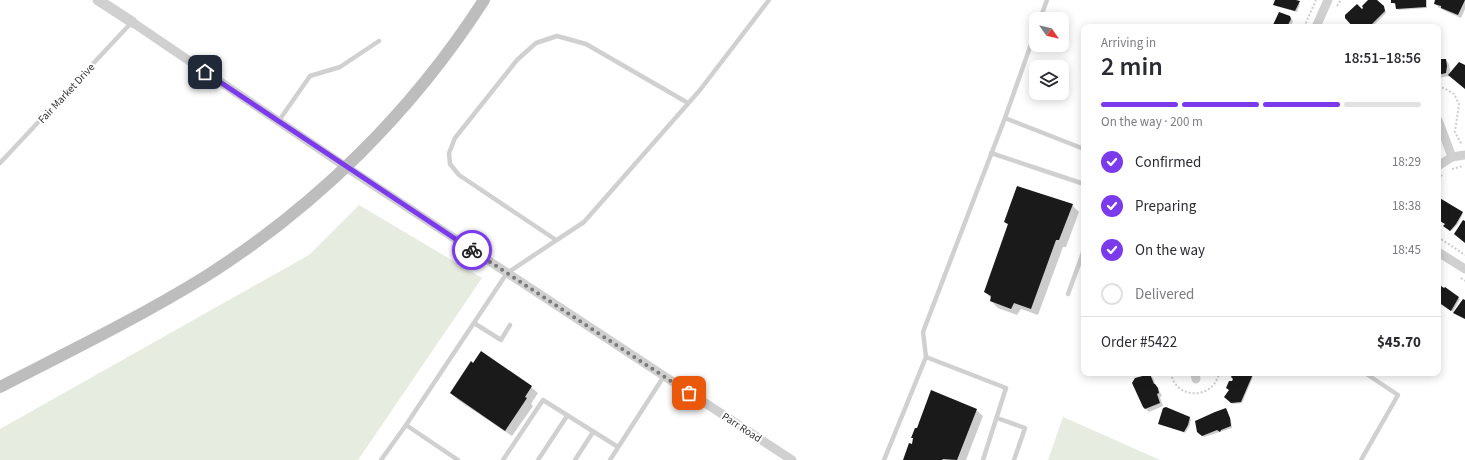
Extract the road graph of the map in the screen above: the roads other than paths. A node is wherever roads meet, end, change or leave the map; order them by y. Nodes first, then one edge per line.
1 (98, 0) edge
2 (484, 0) edge
3 (769, 0) edge
4 (1047, 0) edge
5 (1328, 0) edge
6 (1043, 12) edge
7 (132, 22) junction
8 (1317, 24) edge
9 (379, 41) dead end
10 (1029, 50) edge
11 (688, 103) junction
12 (1005, 118) junction
13 (278, 122) junction
14 (1441, 128) edge
15 (1081, 148) edge
16 (991, 153) junction
17 (1465, 155) edge
18 (1452, 157) junction
19 (0, 163) edge
20 (1441, 164) edge
21 (346, 167) junction
22 (1081, 183) edge
23 (556, 240) junction
24 (1441, 254) edge
25 (1081, 258) edge
26 (1465, 269) edge
27 (507, 273) junction
28 (1068, 294) dead end
29 (474, 323) junction
30 (510, 324) dead end
31 (926, 357) junction
32 (664, 376) junction
33 (1370, 376) edge
34 (0, 387) edge
35 (567, 416) junction
36 (997, 418) junction
37 (406, 425) junction
38 (593, 432) junction
39 (618, 447) junction
40 (381, 460) edge
41 (458, 460) edge
42 (503, 460) edge
43 (538, 460) edge
44 (575, 460) edge
45 (610, 460) edge
46 (792, 460) edge
47 (884, 460) edge
48 (983, 460) edge
49 (1014, 460) edge
50 (1361, 460) edge

1 - 7 street
2 - 21 main road
3 - 11 lane
4 - 6 lane
5 - 8 street
7 - 13 street, Parr Road
7 - 19 lane, Fair Market Drive
9 - 13 lane
10 - 12 lane
11 - 23 lane
11 - 23 lane
12 - 15 lane
12 - 16 lane
13 - 21 street, Parr Road
14 - 18 street
16 - 22 lane
16 - 31 lane
17 - 18 street
18 - 20 street
21 - 27 street, Parr Road
21 - 34 main road
23 - 27 lane
24 - 26 street
25 - 28 lane
27 - 29 lane
27 - 32 street, Parr Road
29 - 30 lane
29 - 37 lane
31 - 36 lane
31 - 47 lane
32 - 39 lane
32 - 46 street, Parr Road
33 - 50 lane
35 - 38 lane
35 - 42 lane
35 - 43 lane
36 - 48 lane
36 - 49 lane
37 - 40 lane
37 - 41 lane
38 - 39 lane
38 - 44 lane
39 - 45 lane

